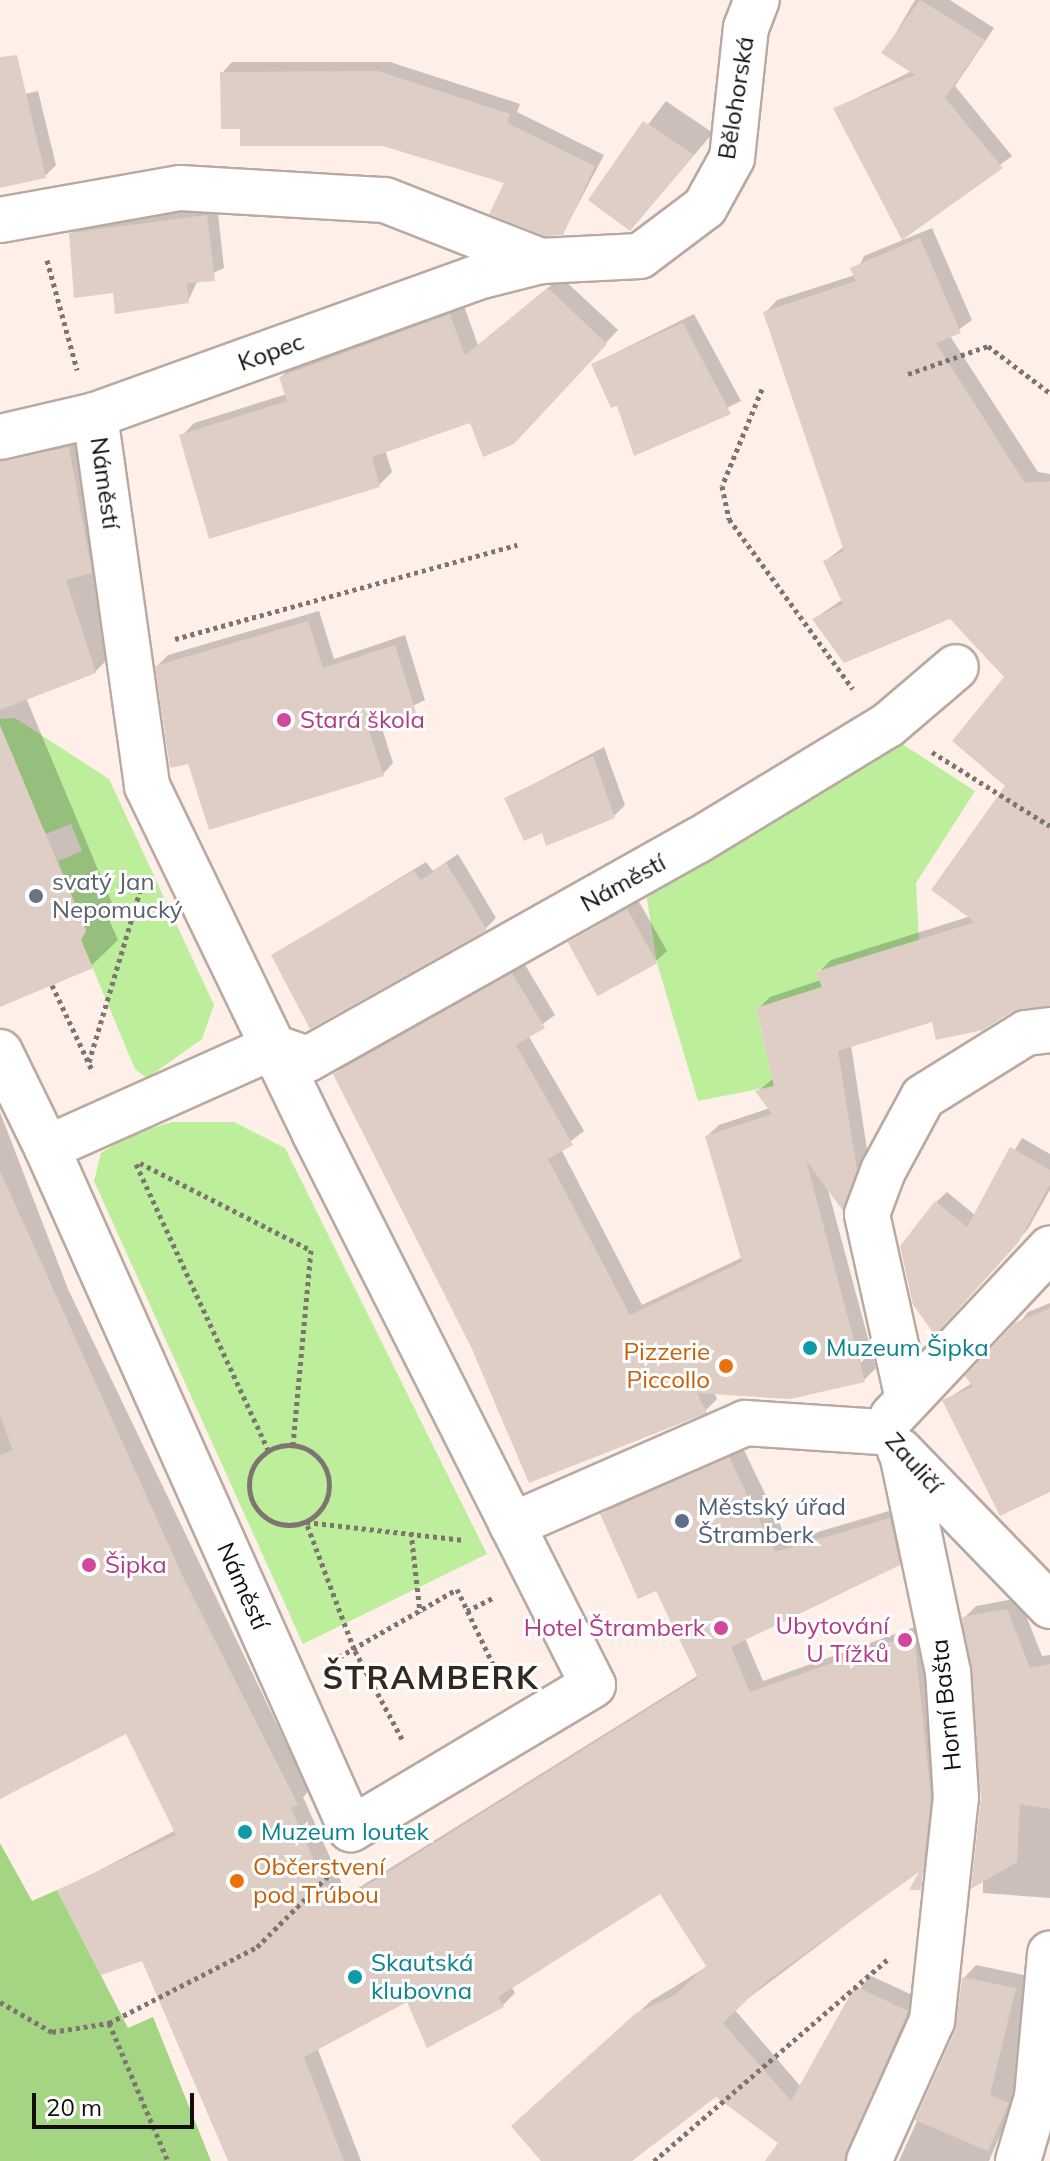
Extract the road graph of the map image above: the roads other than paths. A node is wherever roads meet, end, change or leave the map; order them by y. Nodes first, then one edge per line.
1 (757, 0) edge
2 (0, 220) edge
3 (640, 256) joint
4 (541, 261) junction
5 (95, 415) junction
6 (0, 437) edge
7 (956, 667) dead end
8 (1050, 1030) edge
9 (273, 1047) junction
10 (0, 1052) edge
11 (47, 1148) junction
12 (1050, 1249) edge
13 (907, 1395) junction
14 (892, 1443) junction
15 (512, 1525) junction
16 (1050, 1606) edge
17 (1050, 1954) edge
18 (869, 2161) edge
19 (1018, 2161) edge

1 - 3 street, Bělohorská
2 - 4 street, Kopec
3 - 4 street, Kopec
4 - 5 street, Kopec
5 - 6 street, Kopec
5 - 9 street, Náměstí
7 - 9 street, Náměstí
8 - 13 street
9 - 11 street
9 - 15 street, Náměstí
10 - 11 street, Náměstí
11 - 15 street, Náměstí
12 - 13 street, Zauličí
13 - 14 street, Zauličí
14 - 15 street
14 - 16 street, Zauličí
14 - 18 street, Horní Bašta
17 - 19 street

